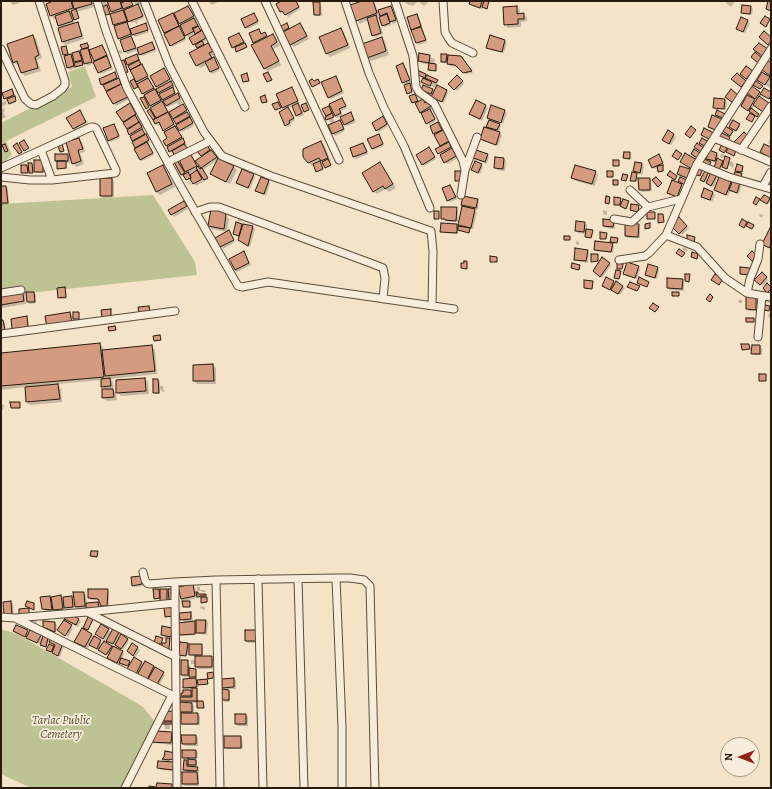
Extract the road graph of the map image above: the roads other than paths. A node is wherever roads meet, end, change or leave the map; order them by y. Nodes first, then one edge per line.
1 (39, 1) edge
2 (98, 1) edge
3 (144, 1) edge
4 (192, 1) edge
5 (265, 1) edge
6 (345, 1) edge
7 (395, 1) edge
8 (443, 1) edge
9 (771, 49) edge
10 (1, 50) edge
11 (473, 53) dead end
12 (771, 106) edge
13 (245, 108) dead end
14 (477, 137) dead end
15 (714, 138) junction
16 (210, 141) junction
17 (41, 150) junction
18 (741, 150) junction
19 (339, 160) dead end
20 (168, 162) junction
21 (771, 162) edge
22 (697, 164) junction
23 (1, 168) edge
24 (465, 170) junction
25 (771, 172) edge
26 (1, 177) edge
27 (52, 180) junction
28 (763, 186) junction
29 (771, 189) edge
30 (630, 190) dead end
31 (460, 195) dead end
32 (681, 199) junction
33 (430, 208) dead end
34 (648, 208) junction
35 (195, 212) junction
36 (614, 219) dead end
37 (666, 235) junction
38 (760, 244) dead end
39 (619, 260) dead end
40 (21, 290) dead end
41 (1, 293) edge
42 (747, 293) junction
43 (762, 296) junction
44 (771, 297) edge
45 (383, 299) junction
46 (432, 306) junction
47 (454, 309) dead end
48 (175, 311) dead end
49 (1, 334) edge
50 (758, 337) dead end
51 (144, 572) dead end
52 (298, 578) junction
53 (336, 578) junction
54 (258, 579) junction
55 (216, 580) junction
56 (175, 582) junction
57 (175, 603) junction
58 (87, 612) junction
59 (1, 617) edge
60 (15, 618) junction
61 (176, 657) junction
62 (174, 696) junction
63 (125, 788) edge
64 (177, 788) edge
65 (220, 788) edge
66 (263, 788) edge
67 (304, 788) edge
68 (342, 788) edge
69 (375, 788) edge

1 - 10 street
2 - 20 street
3 - 16 street
4 - 13 street
5 - 19 street
6 - 33 street
7 - 24 street
8 - 11 street
9 - 15 street
12 - 18 street
14 - 24 street
15 - 18 street
15 - 22 street
16 - 20 street
16 - 46 street
17 - 23 street
17 - 27 street
17 - 27 street
18 - 21 street
20 - 35 street
22 - 28 street
22 - 32 street
24 - 31 street
25 - 28 street
26 - 27 street
28 - 29 street
30 - 34 street
32 - 34 street
32 - 37 street
34 - 36 street
35 - 45 street
35 - 45 street
37 - 39 street
37 - 42 street
38 - 42 street
40 - 41 street
42 - 43 street
43 - 44 street
43 - 50 street
45 - 46 street
46 - 47 street
48 - 49 street
51 - 56 street
52 - 53 street
52 - 54 street
52 - 67 street
53 - 68 street
53 - 69 street
54 - 55 street
54 - 66 street
55 - 56 street
55 - 65 street
56 - 57 street
57 - 58 street
57 - 61 street
58 - 60 street
58 - 61 street
59 - 60 street
60 - 62 street
61 - 62 street
62 - 63 street
62 - 64 street

